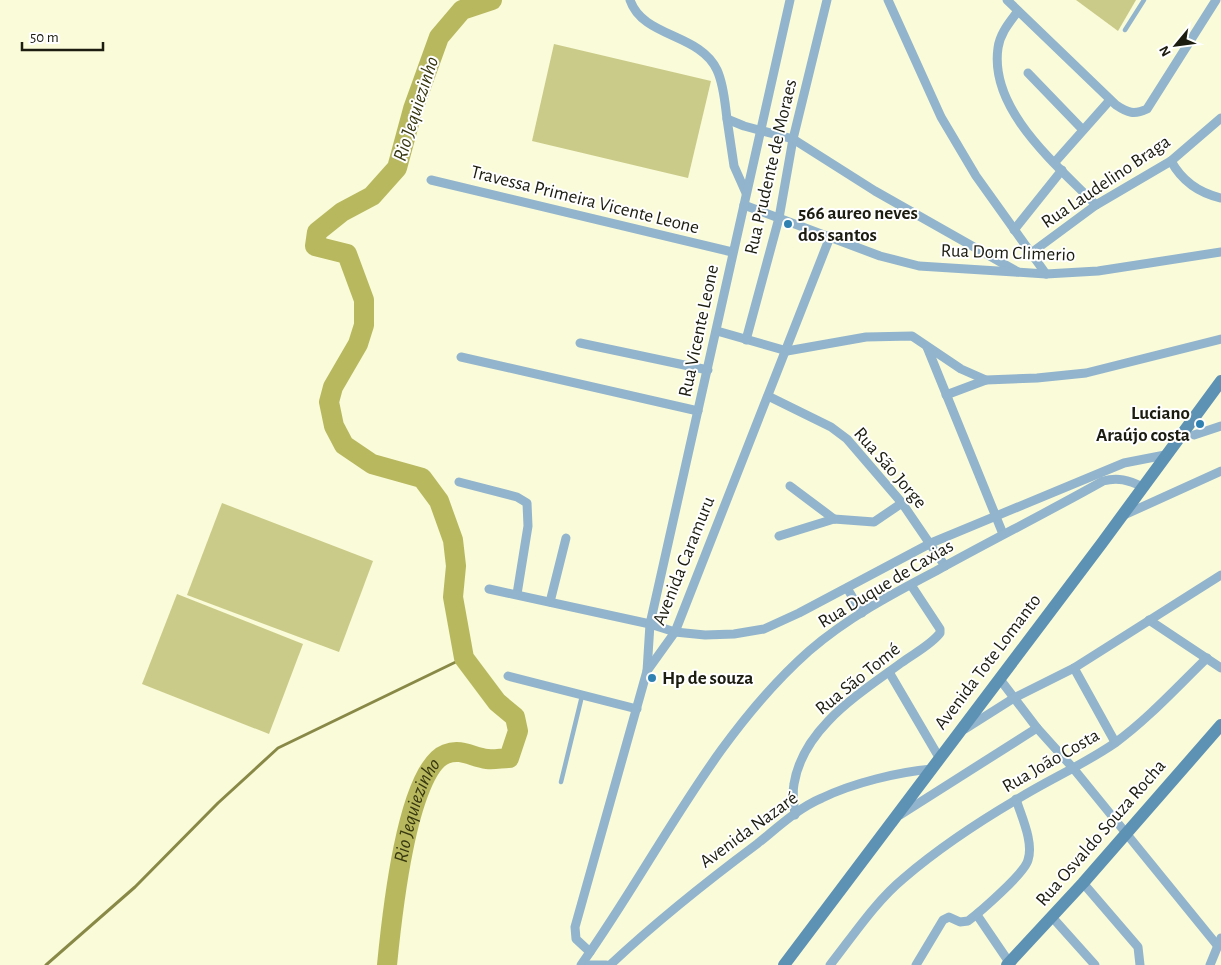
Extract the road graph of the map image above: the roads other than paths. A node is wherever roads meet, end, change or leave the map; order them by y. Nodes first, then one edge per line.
1 (630, 0) edge
2 (790, 0) edge
3 (827, 0) edge
4 (888, 0) edge
5 (1007, 0) edge
6 (1144, 0) edge
7 (1216, 0) edge
8 (1018, 11) junction
9 (1125, 30) dead end
10 (1028, 73) dead end
11 (1110, 100) junction
12 (1221, 118) edge
13 (728, 119) junction
14 (1082, 129) junction
15 (761, 130) junction
16 (793, 140) junction
17 (1055, 162) junction
18 (1171, 162) junction
19 (1062, 170) junction
20 (431, 180) dead end
21 (746, 193) junction
22 (1221, 198) edge
23 (1096, 204) junction
24 (744, 205) junction
25 (779, 218) junction
26 (1014, 230) junction
27 (830, 237) junction
28 (732, 252) junction
29 (1221, 252) edge
30 (1031, 253) junction
31 (1018, 272) junction
32 (1046, 274) junction
33 (717, 331) junction
34 (1221, 339) edge
35 (746, 340) junction
36 (580, 342) dead end
37 (926, 344) junction
38 (787, 351) junction
39 (461, 356) dead end
40 (708, 370) junction
41 (986, 380) junction
42 (1221, 381) edge
43 (946, 395) junction
44 (768, 396) junction
45 (698, 411) junction
46 (1221, 426) edge
47 (1194, 435) dead end
48 (1165, 454) junction
49 (1221, 471) edge
50 (1102, 476) junction
51 (459, 482) dead end
52 (790, 486) dead end
53 (1143, 487) junction
54 (902, 503) junction
55 (1122, 516) junction
56 (995, 517) junction
57 (834, 519) junction
58 (1003, 534) junction
59 (779, 536) dead end
60 (566, 538) dead end
61 (931, 543) junction
62 (945, 566) junction
63 (1221, 575) edge
64 (911, 584) junction
65 (847, 588) junction
66 (489, 589) dead end
67 (517, 594) junction
68 (550, 602) junction
69 (862, 613) junction
70 (1149, 620) junction
71 (650, 624) junction
72 (676, 632) junction
73 (1207, 658) junction
74 (1074, 668) junction
75 (1221, 668) edge
76 (647, 670) junction
77 (889, 672) junction
78 (508, 676) dead end
79 (999, 678) junction
80 (582, 694) junction
81 (1014, 698) junction
82 (637, 709) junction
83 (1221, 725) edge
84 (1037, 728) junction
85 (956, 734) junction
86 (1115, 742) junction
87 (936, 764) junction
88 (1073, 768) junction
89 (560, 782) dead end
90 (1016, 799) junction
91 (795, 815) junction
92 (894, 819) junction
93 (1126, 833) junction
94 (1083, 883) junction
95 (976, 915) junction
96 (1052, 917) junction
97 (1219, 941) edge
98 (590, 952) junction
99 (1009, 964) edge
100 (580, 965) edge
101 (589, 965) edge
102 (606, 965) edge
103 (610, 965) edge
104 (784, 965) edge
105 (830, 965) edge
106 (916, 965) edge
107 (1095, 965) edge
108 (1140, 965) edge
109 (1210, 965) edge

1 - 13 street
2 - 15 street, Rua Vicente Leone
3 - 16 street, Rua Prudente de Moraes
4 - 26 street
5 - 8 street
6 - 9 lane
7 - 11 street
8 - 11 street
8 - 17 street
10 - 14 street
11 - 14 street
12 - 18 street, Rua Laudelino Braga
13 - 15 street
13 - 21 street
14 - 17 street
15 - 16 street
15 - 21 street, Rua Vicente Leone
16 - 25 street, Rua Prudente de Moraes
16 - 31 street
17 - 19 street
18 - 22 street
18 - 23 street, Rua Laudelino Braga
19 - 23 street
19 - 26 street
20 - 28 street, Travessa Primeira Vicente Leone
21 - 24 street, Rua Vicente Leone
23 - 30 street, Rua Laudelino Braga
24 - 25 street, Rua Dom Climerio
24 - 28 street, Rua Vicente Leone
25 - 27 street, Rua Dom Climerio
25 - 35 street, Rua Prudente de Moraes
26 - 30 street
27 - 31 street, Rua Dom Climerio
27 - 38 street, Avenida Caramuru
28 - 33 street, Rua Vicente Leone
29 - 32 street, Rua Dom Climerio
30 - 32 street
31 - 32 street, Rua Dom Climerio
33 - 35 street
33 - 40 street, Rua Vicente Leone
34 - 41 street
35 - 38 street
36 - 40 street
37 - 38 street
37 - 41 street
37 - 43 street
38 - 44 street, Avenida Caramuru
39 - 45 street
40 - 45 street, Rua Vicente Leone
41 - 43 street
42 - 48 main road, Avenida Tote Lomanto
43 - 56 street
44 - 54 street, Rua São Jorge
44 - 72 street, Avenida Caramuru
45 - 71 street, Rua Vicente Leone
46 - 47 street
48 - 50 street, Rua Duque de Caxias
48 - 53 main road, Avenida Tote Lomanto
49 - 55 street
50 - 53 street, Rua Duque de Caxias
50 - 56 street, Rua Duque de Caxias
50 - 58 street, Rua Duque de Caxias
51 - 67 street
52 - 57 street
53 - 55 main road, Avenida Tote Lomanto
54 - 57 street
54 - 61 street, Rua São Jorge
55 - 79 main road, Avenida Tote Lomanto
56 - 58 street
56 - 61 street, Rua Duque de Caxias
57 - 59 street
58 - 62 street, Rua Duque de Caxias
60 - 68 street
61 - 62 street, Rua São Jorge
61 - 65 street, Rua Duque de Caxias
62 - 64 street, Rua Duque de Caxias
63 - 70 street
64 - 69 street, Rua Duque de Caxias
64 - 77 street, Rua São Tomé
65 - 69 street
65 - 72 street, Rua Duque de Caxias
66 - 67 street, Rua Duque de Caxias
67 - 68 street, Rua Duque de Caxias
68 - 71 street, Rua Duque de Caxias
69 - 98 street, Rua Duque de Caxias
70 - 73 street
70 - 74 street
71 - 72 street, Rua Duque de Caxias
71 - 76 street, Rua Vicente Leone
72 - 76 street, Avenida Caramuru
73 - 75 street
73 - 86 street, Rua João Costa
74 - 81 street
74 - 86 street
76 - 82 street, Avenida Caramuru
77 - 87 street
77 - 91 street, Rua São Tomé
78 - 80 street
79 - 81 street
79 - 85 main road, Avenida Tote Lomanto
80 - 82 street
80 - 89 lane
81 - 84 street
81 - 85 street
82 - 98 street, Avenida Caramuru
83 - 93 main road, Rua Osvaldo Souza Rocha
84 - 88 street
84 - 92 street
85 - 87 main road, Avenida Tote Lomanto
86 - 88 street, Rua João Costa
87 - 91 street, Avenida Nazaré
87 - 92 main road, Avenida Tote Lomanto
88 - 90 street, Rua João Costa
88 - 93 street
90 - 95 street
90 - 105 street, Rua João Costa
91 - 103 street, Avenida Nazaré
92 - 104 main road, Avenida Tote Lomanto
93 - 94 main road, Rua Osvaldo Souza Rocha
93 - 97 street
94 - 96 main road, Rua Osvaldo Souza Rocha
94 - 108 street
95 - 99 street
95 - 106 street
96 - 99 main road, Rua Osvaldo Souza Rocha
96 - 107 street
97 - 109 street
98 - 100 street, Rua Duque de Caxias
101 - 102 street

